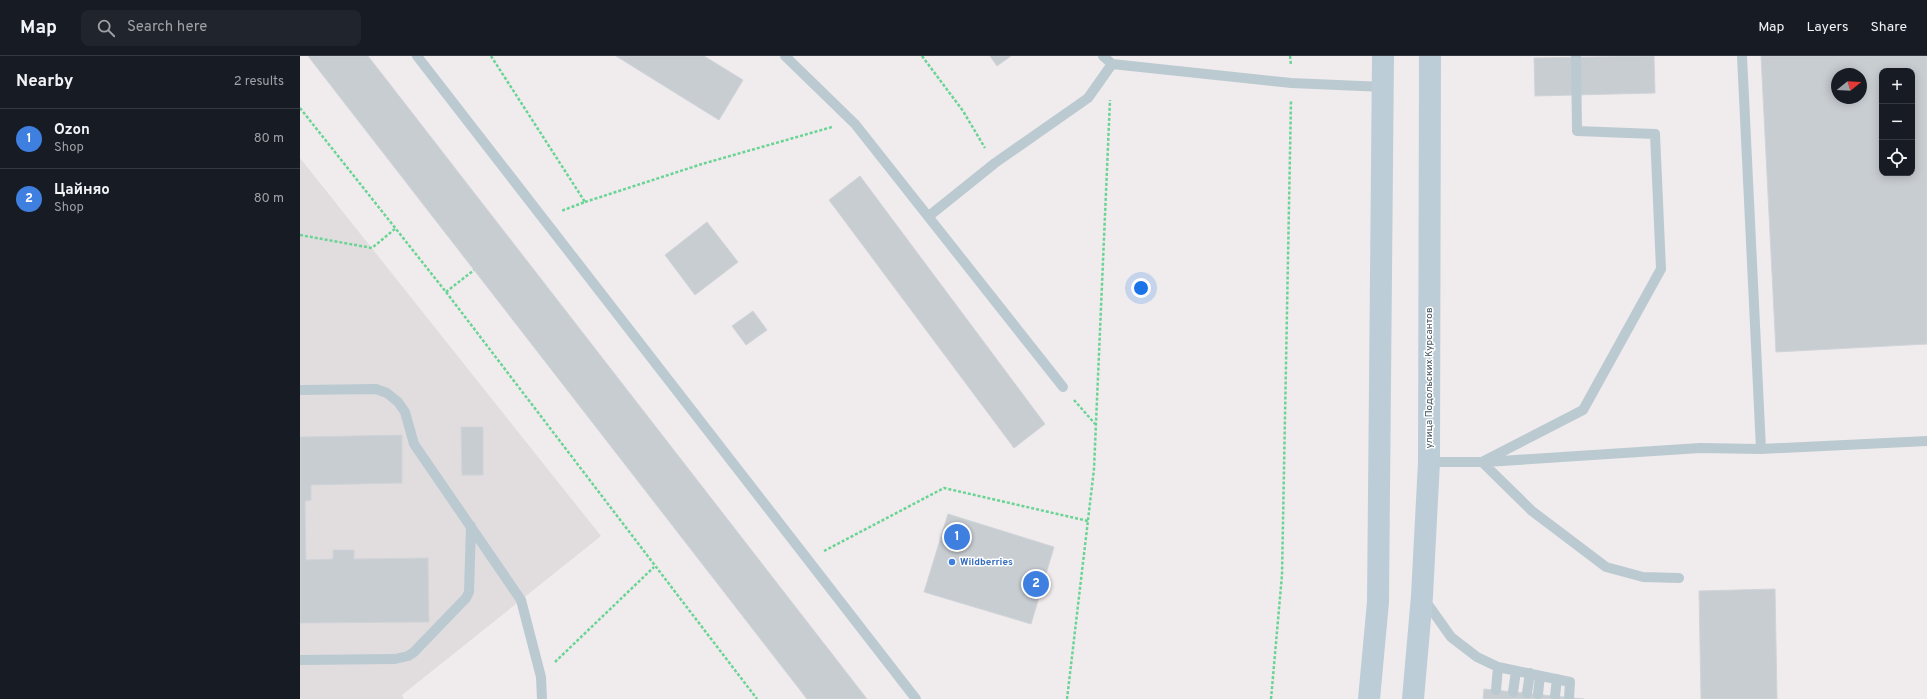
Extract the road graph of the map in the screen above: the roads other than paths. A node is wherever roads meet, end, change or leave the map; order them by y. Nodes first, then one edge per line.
1 (417, 56) edge
2 (785, 56) edge
3 (1103, 56) edge
4 (1383, 56) edge
5 (1430, 56) edge
6 (1576, 56) edge
7 (1742, 56) edge
8 (1112, 64) junction
9 (1384, 87) junction
10 (929, 216) junction
11 (1063, 388) road end
12 (300, 390) edge
13 (1927, 441) edge
14 (1761, 450) junction
15 (1429, 462) junction
16 (1482, 462) junction
17 (471, 526) junction
18 (1679, 578) dead end
19 (1422, 596) junction
20 (300, 660) edge
21 (1498, 667) junction
22 (1516, 671) junction
23 (1535, 675) junction
24 (1557, 679) junction
25 (1496, 690) dead end
26 (1513, 692) dead end
27 (1527, 693) dead end
28 (1538, 694) dead end
29 (1555, 696) dead end
30 (1569, 698) dead end
31 (542, 699) edge
32 (916, 699) edge
33 (1369, 699) edge
34 (1413, 699) edge

1 - 32 lane
2 - 10 lane
3 - 8 lane
4 - 9 main road
5 - 15 main road, улица Подольских Курсантов
6 - 16 lane
7 - 14 lane
8 - 9 lane
8 - 10 lane
9 - 33 main road
10 - 11 lane
12 - 17 lane
13 - 14 lane
14 - 16 lane
15 - 16 lane
15 - 19 main road, улица Подольских Курсантов
16 - 18 lane
17 - 20 lane
17 - 31 lane
19 - 21 lane
19 - 34 main road, улица Подольских Курсантов
21 - 22 lane
21 - 25 lane
22 - 23 lane
22 - 26 lane
23 - 24 lane
23 - 27 lane
23 - 28 lane
24 - 29 lane
24 - 30 lane

